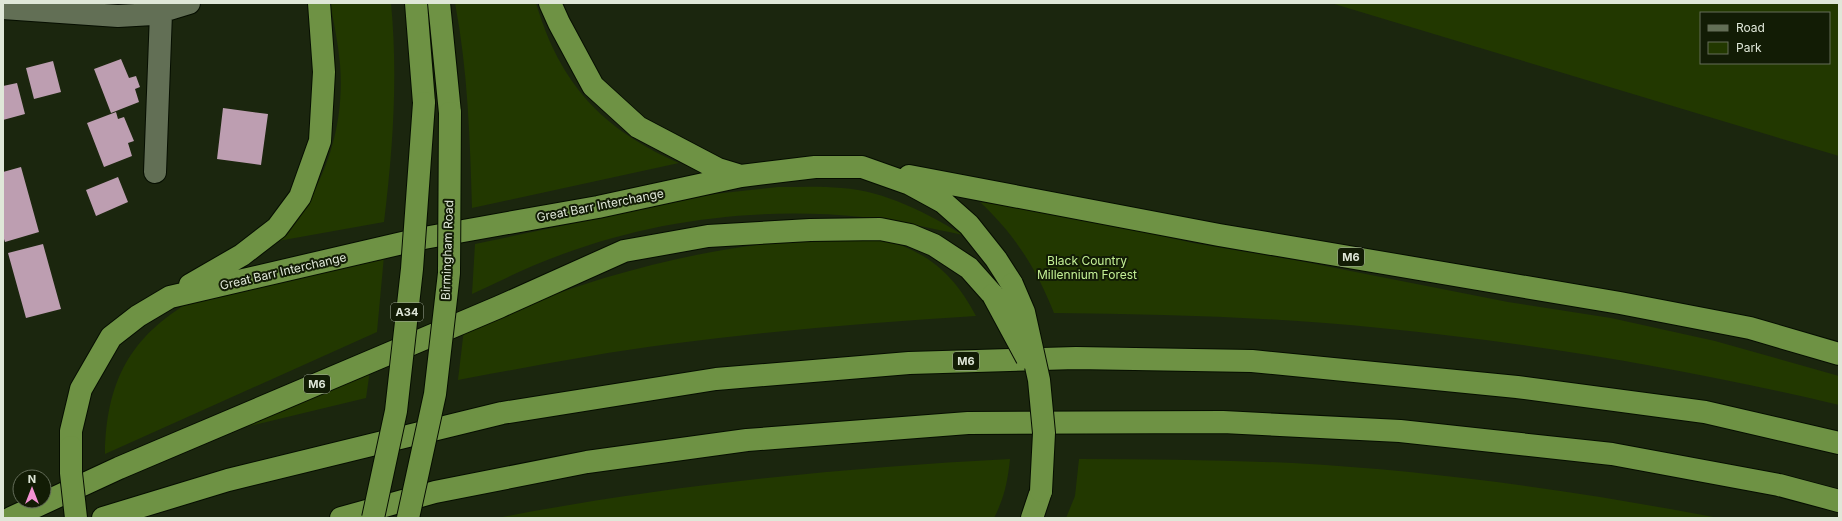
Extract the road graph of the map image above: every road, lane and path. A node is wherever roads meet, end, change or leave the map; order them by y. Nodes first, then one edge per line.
1 (189, 3) edge
2 (319, 3) edge
3 (416, 3) edge
4 (439, 3) edge
5 (550, 3) edge
6 (3, 8) edge
7 (161, 13) junction
8 (862, 167) junction
9 (154, 172) dead end
10 (742, 176) junction
11 (170, 297) junction
12 (1839, 354) edge
13 (1039, 380) junction
14 (1839, 443) edge
15 (1839, 501) edge
16 (11, 518) edge
17 (76, 518) edge
18 (103, 518) edge
19 (342, 518) edge
20 (373, 518) edge
21 (408, 518) edge
22 (1032, 518) edge

1 - 7 street
2 - 11 highway
3 - 20 highway, A34, bridge
4 - 21 highway, Birmingham Road, bridge
5 - 10 highway
6 - 7 street
7 - 9 street
8 - 10 highway, Great Barr Interchange
8 - 12 highway, M6
8 - 13 highway, Great Barr Interchange, bridge
10 - 11 highway, Great Barr Interchange
11 - 17 highway, Great Barr Interchange, bridge
13 - 16 highway, M6, bridge
13 - 22 highway, Great Barr Interchange, bridge
14 - 18 highway, M6
15 - 19 highway

